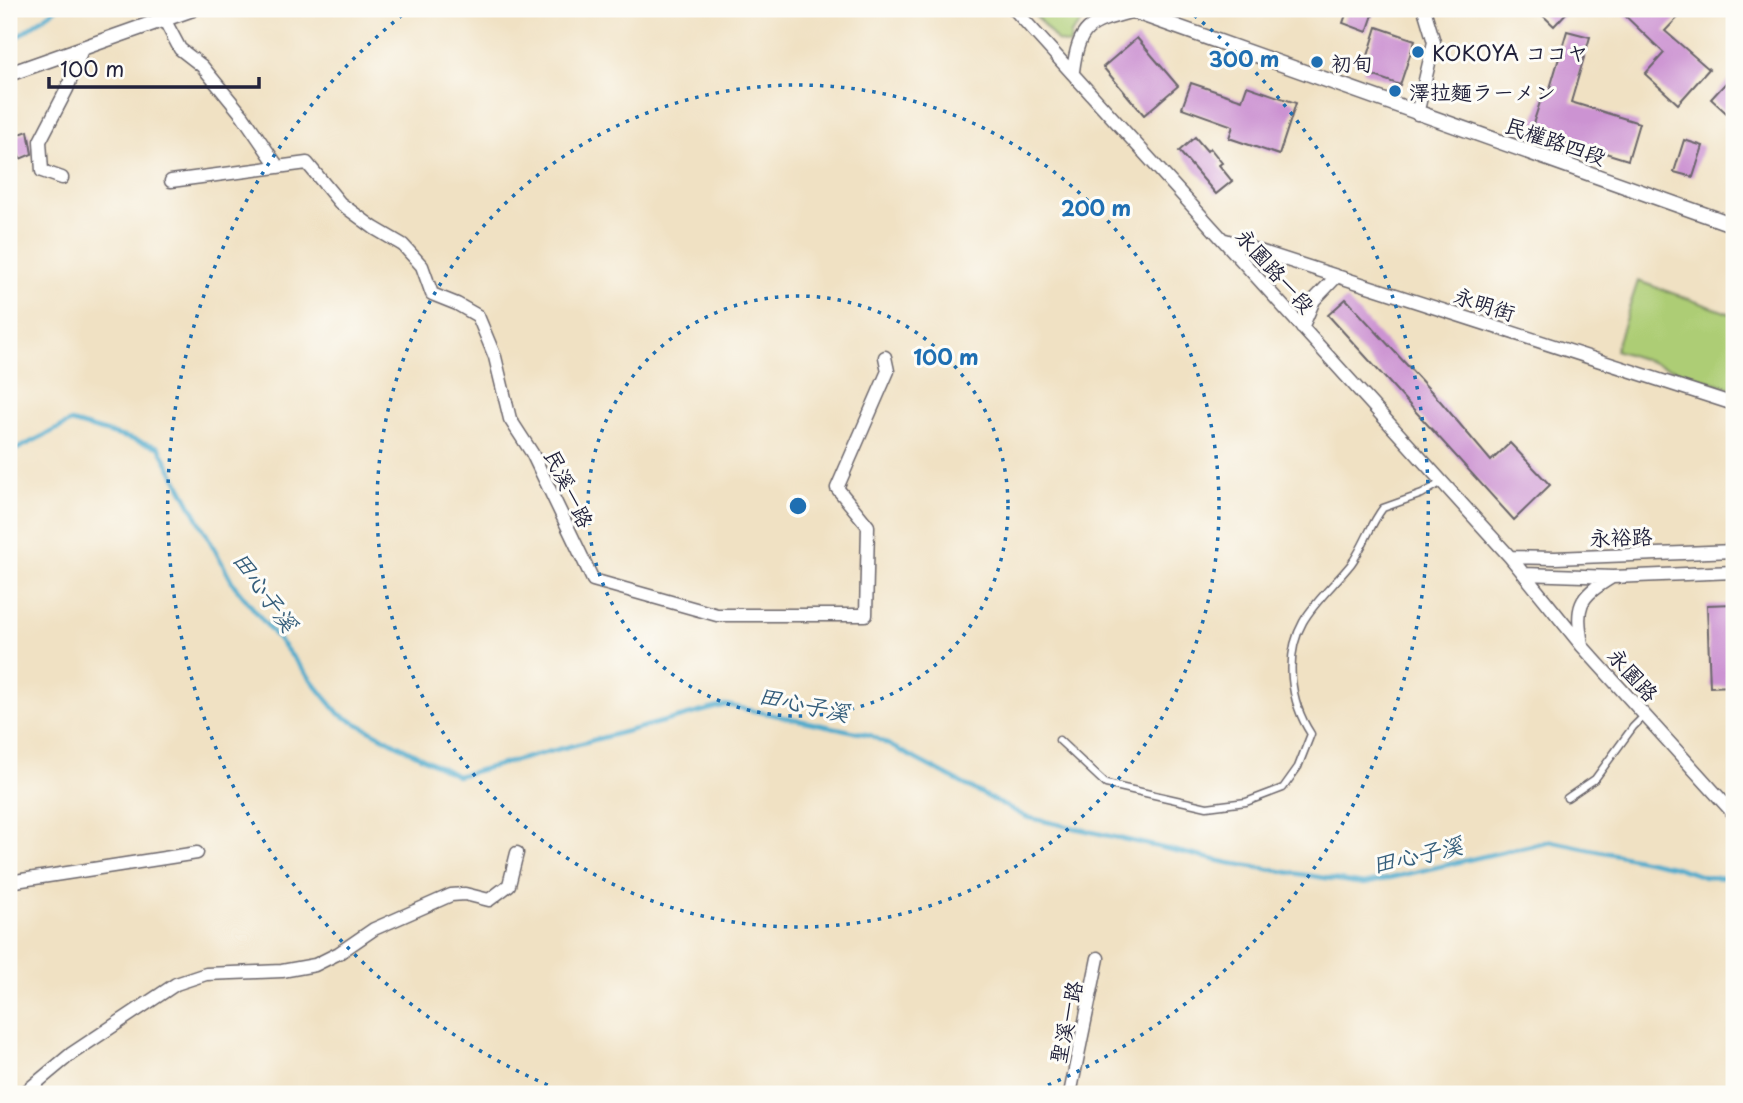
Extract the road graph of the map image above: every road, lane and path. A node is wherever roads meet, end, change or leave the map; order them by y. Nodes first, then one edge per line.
1 (193, 9) edge
2 (1014, 9) edge
3 (1424, 9) edge
4 (1130, 10) edge
5 (1153, 13) edge
6 (164, 19) junction
7 (82, 48) junction
8 (1073, 71) junction
9 (9, 74) edge
10 (1417, 114) junction
11 (278, 167) junction
12 (62, 178) dead end
13 (172, 181) dead end
14 (1734, 225) edge
15 (1223, 240) junction
16 (1337, 276) junction
17 (1302, 328) junction
18 (885, 357) dead end
19 (1734, 404) edge
20 (1442, 482) junction
21 (1734, 551) edge
22 (1510, 557) junction
23 (1734, 572) edge
24 (1524, 574) junction
25 (1613, 577) junction
26 (1582, 646) junction
27 (1645, 715) junction
28 (1059, 740) dead end
29 (1567, 798) dead end
30 (1734, 814) edge
31 (197, 853) dead end
32 (517, 853) dead end
33 (9, 882) edge
34 (1098, 958) dead end
35 (23, 1094) edge
36 (1070, 1094) edge

1 - 6 street
2 - 8 street, 永園路一段
3 - 10 street
4 - 5 street, 民權路四段
4 - 8 street
5 - 10 street, 民權路四段
6 - 7 street
6 - 11 street
7 - 9 street
7 - 12 street
8 - 15 street, 永園路一段
10 - 14 street, 民權路四段
11 - 13 street
11 - 18 street, 民溪一路
15 - 16 street, 永明街
15 - 17 street, 永園路一段
16 - 17 street
16 - 19 street, 永明街
17 - 20 street, 永園路一段
20 - 22 street, 永園路一段
20 - 28 lane
21 - 22 street, 永裕路
22 - 24 street, 永園路
23 - 25 street, 永裕路
24 - 25 street, 永裕路
24 - 26 street, 永園路
25 - 26 street
26 - 27 street, 永園路
27 - 29 lane
27 - 30 street, 永園路
31 - 33 street
32 - 35 street
34 - 36 street, 聖溪一路

